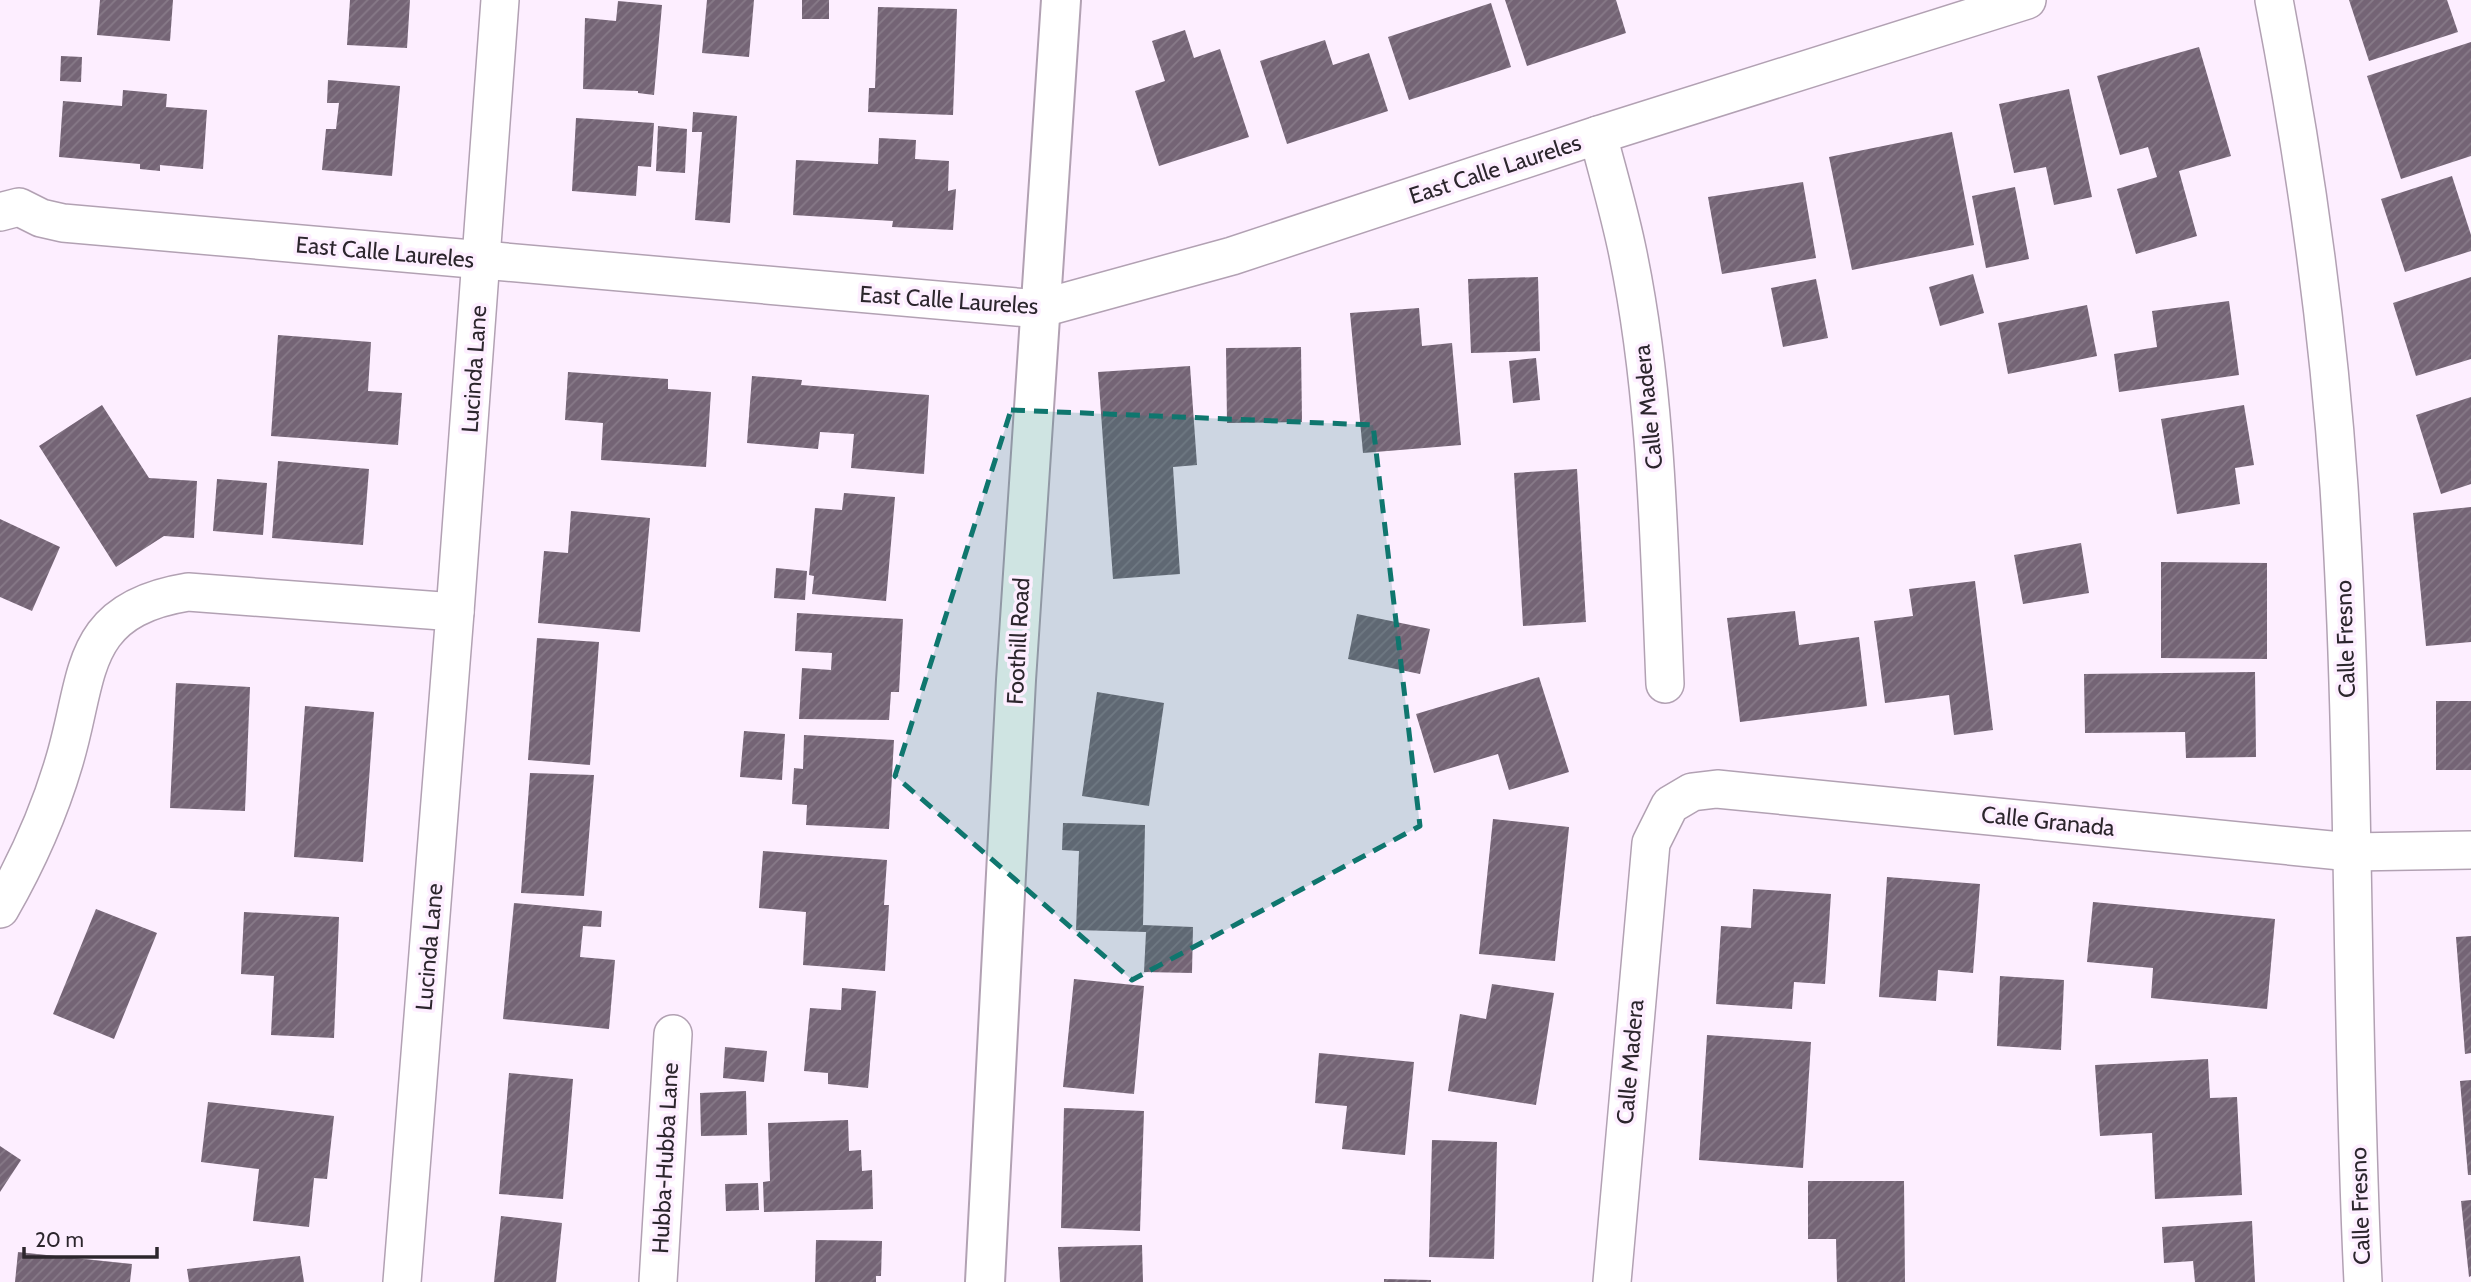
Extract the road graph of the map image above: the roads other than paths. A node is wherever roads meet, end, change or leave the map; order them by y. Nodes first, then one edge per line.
1 (500, 0) edge
2 (1061, 0) edge
3 (2027, 0) edge
4 (2274, 0) edge
5 (1598, 135) junction
6 (6, 203) edge
7 (481, 261) junction
8 (1039, 309) junction
9 (455, 612) junction
10 (1665, 684) dead end
11 (1651, 842) joint
12 (2471, 850) edge
13 (2351, 852) junction
14 (0, 909) edge
15 (673, 1034) dead end
16 (402, 1282) edge
17 (658, 1282) edge
18 (985, 1282) edge
19 (1612, 1282) edge
20 (2363, 1282) edge

1 - 7 street, Lucinda Lane
2 - 8 main road, Foothill Road
3 - 5 street, East Calle Laureles
4 - 13 street, Calle Fresno
5 - 8 street, East Calle Laureles
5 - 10 street, Calle Madera
6 - 7 street, East Calle Laureles
7 - 8 street, East Calle Laureles
7 - 9 street, Lucinda Lane
8 - 18 main road, Foothill Road
9 - 14 street
9 - 16 street, Lucinda Lane
11 - 13 street, Calle Granada
11 - 19 street, Calle Madera
12 - 13 street, Calle Granada
13 - 20 street, Calle Fresno
15 - 17 street, Hubba-Hubba Lane

